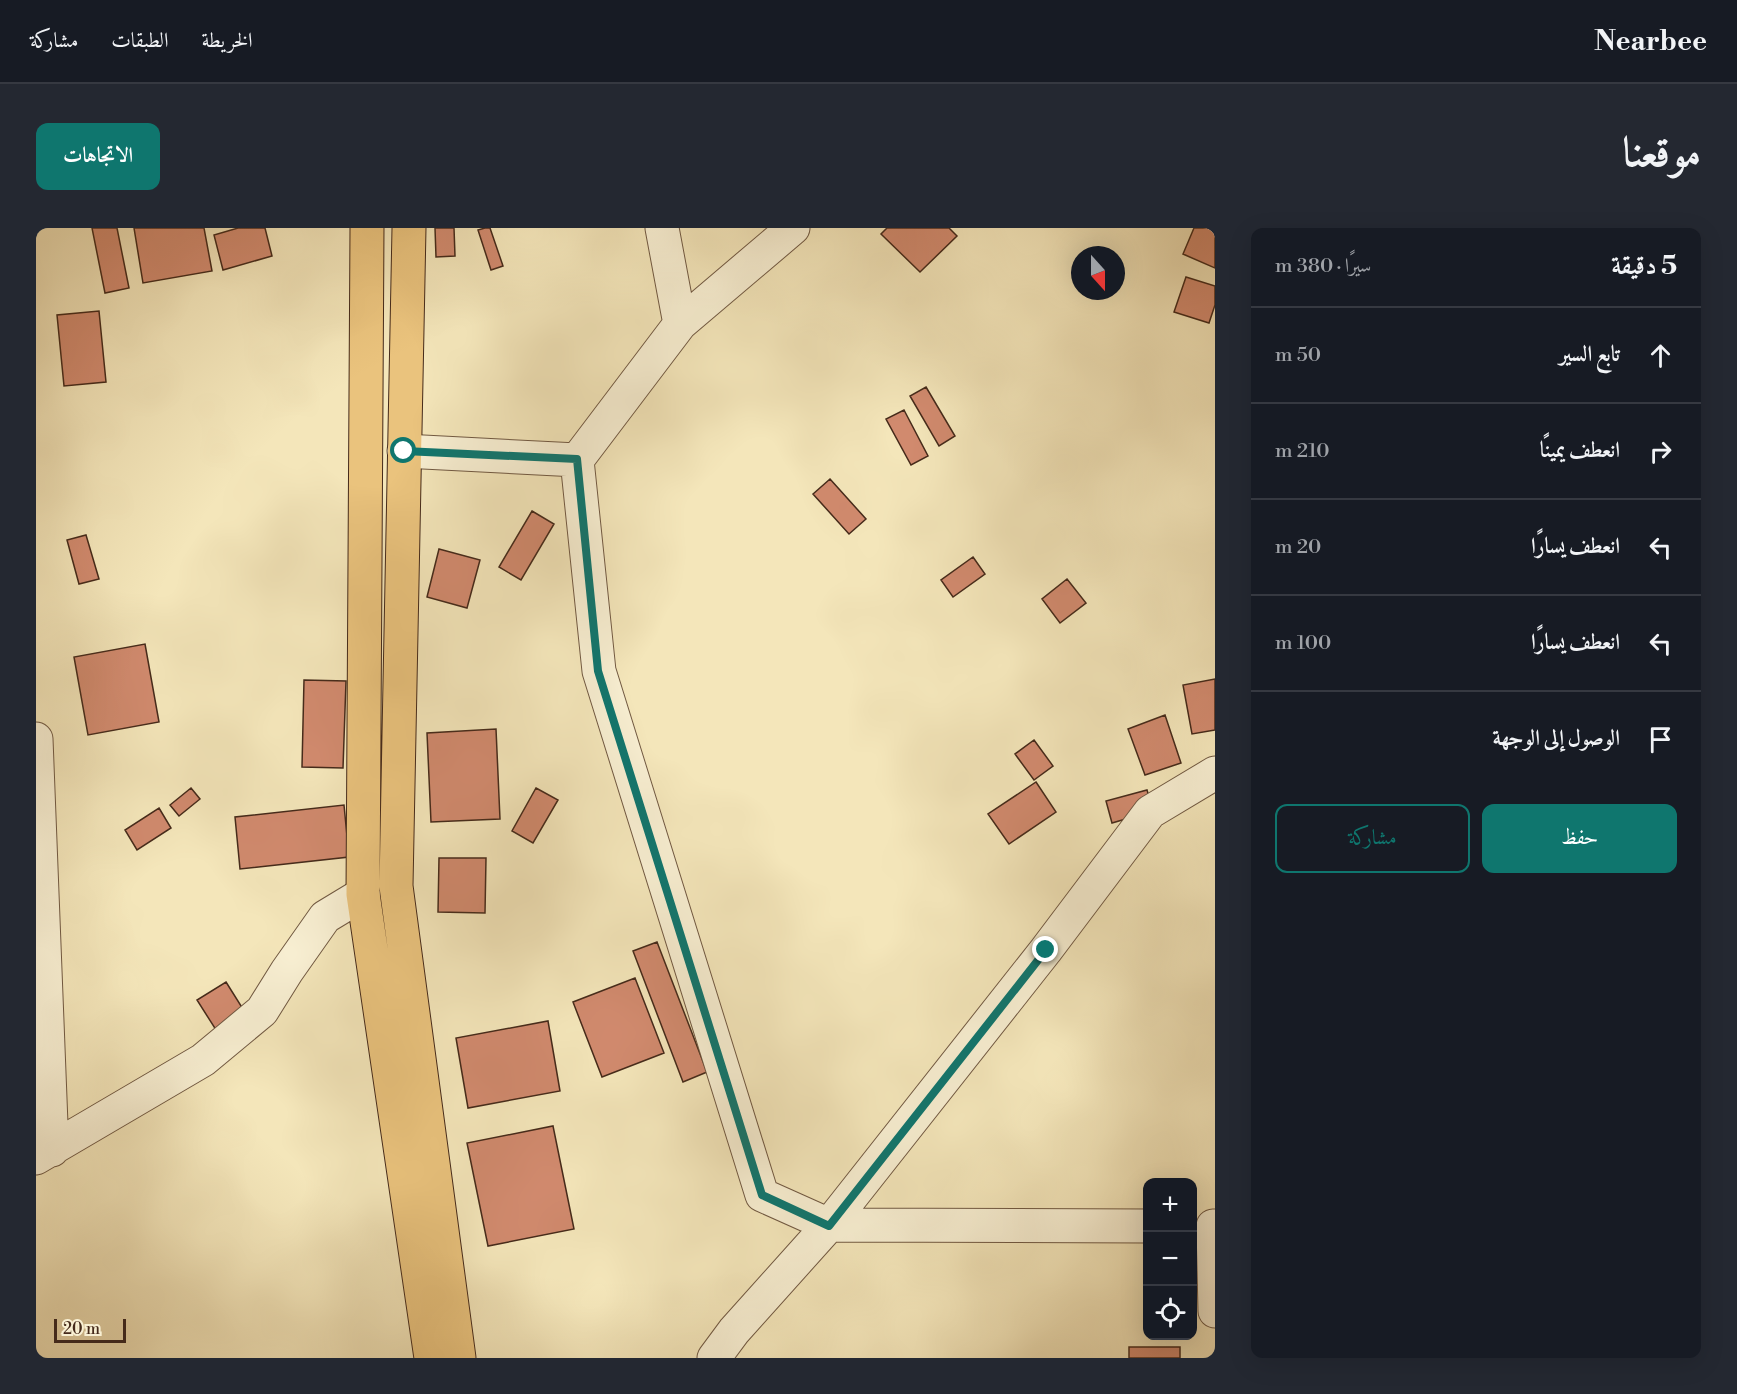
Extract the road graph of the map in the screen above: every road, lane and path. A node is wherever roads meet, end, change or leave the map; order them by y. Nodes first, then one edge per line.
1 (367, 228) edge
2 (409, 228) edge
3 (662, 228) edge
4 (794, 228) edge
5 (680, 324) junction
6 (404, 451) junction
7 (577, 459) junction
8 (36, 739) edge
9 (1215, 773) edge
10 (37, 774) edge
11 (363, 894) junction
12 (44, 1154) edge
13 (829, 1226) junction
14 (1143, 1226) edge
15 (1207, 1226) edge
16 (1215, 1311) edge
17 (431, 1358) edge
18 (459, 1358) edge
19 (714, 1358) edge

1 - 11 main road
2 - 6 main road
3 - 5 street
4 - 5 street
5 - 7 street
6 - 7 street
6 - 18 main road
7 - 13 street
8 - 10 street
9 - 13 street
10 - 12 street
11 - 12 street
11 - 17 main road
13 - 14 street
13 - 19 street
15 - 16 street

